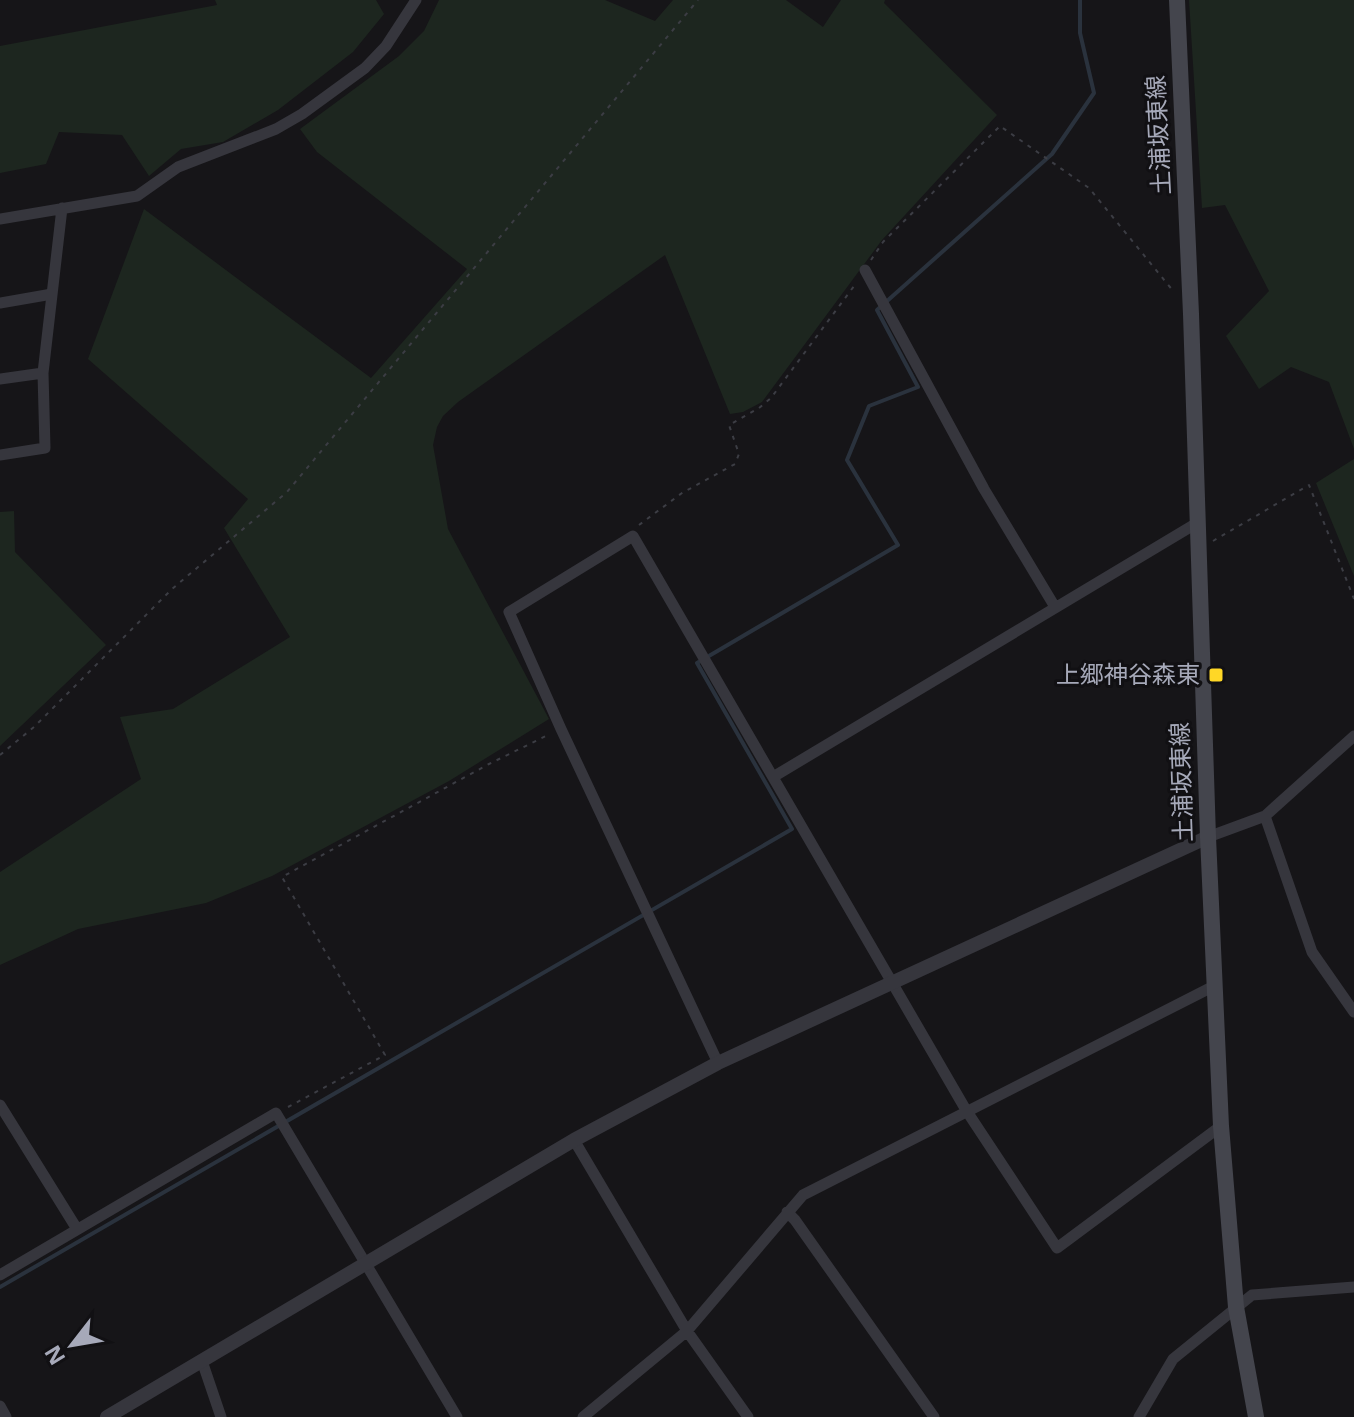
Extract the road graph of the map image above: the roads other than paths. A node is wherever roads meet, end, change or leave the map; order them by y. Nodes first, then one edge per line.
1 (416, 0) edge
2 (1177, 0) edge
3 (62, 208) junction
4 (0, 219) edge
5 (865, 270) road end
6 (52, 294) junction
7 (0, 303) edge
8 (43, 373) junction
9 (0, 379) edge
10 (0, 455) edge
11 (1197, 523) junction
12 (1055, 607) junction
13 (1354, 736) edge
14 (773, 777) junction
15 (1265, 816) junction
16 (1208, 837) junction
17 (891, 983) junction
18 (1216, 985) junction
19 (1354, 1012) edge
20 (718, 1063) junction
21 (0, 1105) edge
22 (966, 1110) junction
23 (1221, 1126) junction
24 (574, 1140) junction
25 (787, 1212) junction
26 (77, 1229) junction
27 (367, 1264) junction
28 (0, 1275) edge
29 (1354, 1287) edge
30 (1236, 1307) junction
31 (687, 1331) junction
32 (202, 1361) junction
33 (0, 1406) edge
34 (6, 1417) edge
35 (107, 1417) edge
36 (221, 1417) edge
37 (457, 1417) edge
38 (583, 1417) edge
39 (748, 1417) edge
40 (934, 1417) edge
41 (1139, 1417) edge
42 (1256, 1417) edge

1 - 3 street
2 - 11 main road, 土浦坂東線
3 - 4 street
3 - 6 street
5 - 12 street
6 - 7 street
6 - 8 street
8 - 9 street
8 - 10 street
11 - 12 street
11 - 16 main road, 土浦坂東線
12 - 14 street
13 - 15 street
14 - 17 street
14 - 20 street
15 - 16 street
15 - 19 street
16 - 17 street
16 - 18 main road, 土浦坂東線
17 - 20 street
17 - 22 street
18 - 22 street
18 - 23 main road, 土浦坂東線
20 - 24 street
21 - 26 street
22 - 23 street
22 - 25 street
23 - 30 main road, 土浦坂東線
24 - 27 street
24 - 31 street
25 - 31 street
25 - 40 street
26 - 27 street
26 - 28 street
27 - 32 street
27 - 37 street
29 - 30 street
30 - 41 street
30 - 42 main road, 土浦坂東線
31 - 38 street
31 - 39 street
32 - 35 street
32 - 36 street
33 - 34 street

